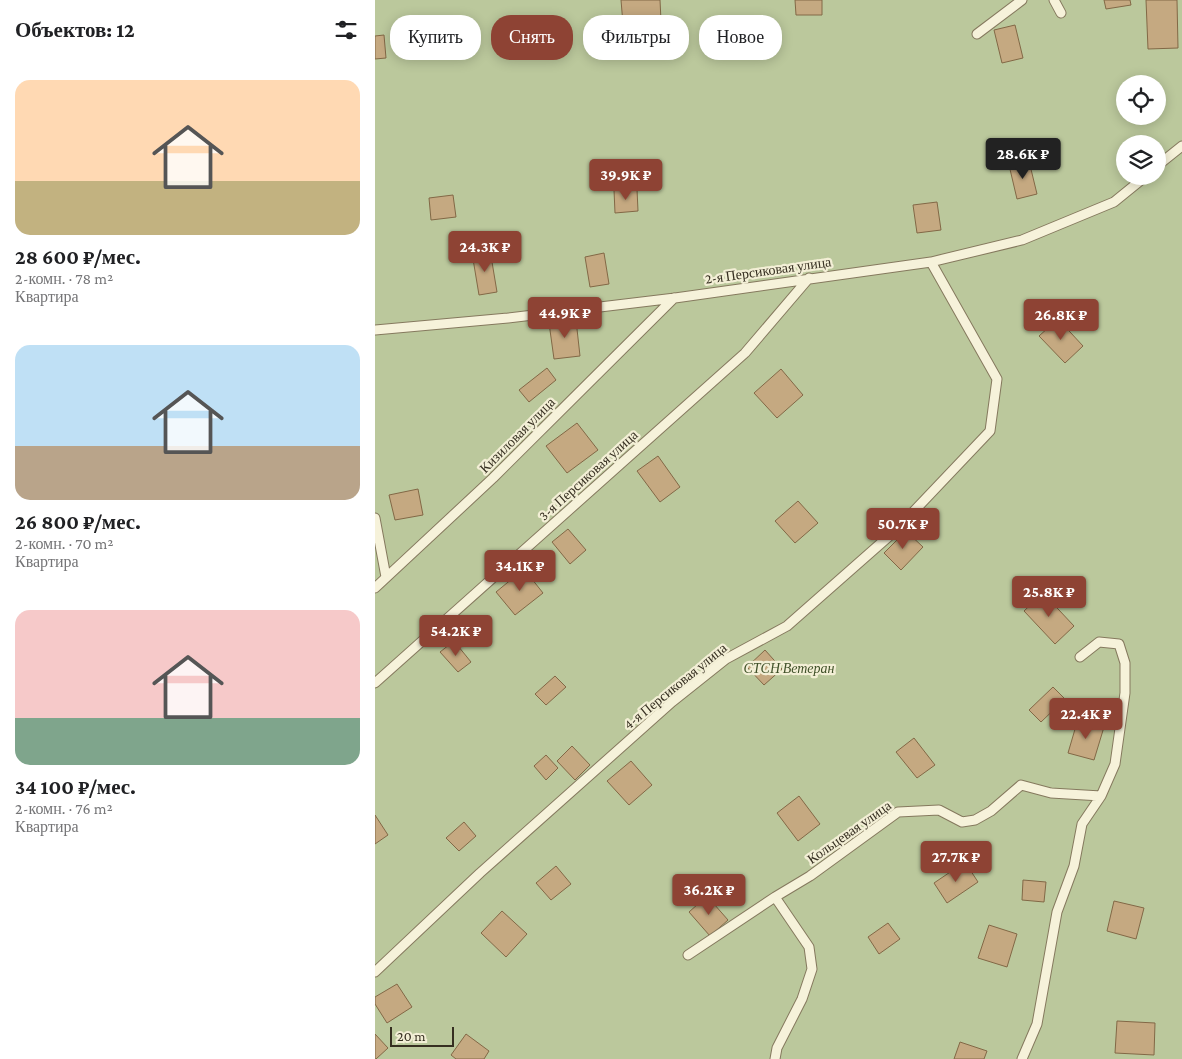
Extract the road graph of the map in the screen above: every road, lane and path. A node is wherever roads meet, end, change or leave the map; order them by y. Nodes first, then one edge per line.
1 (1022, 0) edge
2 (1054, 0) edge
3 (1061, 13) dead end
4 (977, 34) dead end
5 (1182, 146) edge
6 (1166, 159) edge
7 (1135, 185) edge
8 (931, 262) junction
9 (809, 278) junction
10 (675, 298) junction
11 (375, 330) edge
12 (375, 518) edge
13 (387, 577) junction
14 (375, 588) edge
15 (1080, 657) dead end
16 (375, 683) edge
17 (1101, 796) junction
18 (775, 897) junction
19 (687, 955) dead end
20 (375, 972) edge
21 (775, 1059) edge
22 (1022, 1059) edge

1 - 4 lane
2 - 3 lane
5 - 6 lane
7 - 8 lane, 2-я Персиковая улица
8 - 9 lane, 2-я Персиковая улица
8 - 20 lane, 4-я Персиковая улица
9 - 10 lane, 2-я Персиковая улица
9 - 16 lane, 3-я Персиковая улица
10 - 11 lane, 2-я Персиковая улица
10 - 13 lane, Кизиловая улица
12 - 13 lane
13 - 14 lane, Кизиловая улица
15 - 17 lane
17 - 18 lane, Кольцевая улица
17 - 22 lane
18 - 19 lane
18 - 21 lane

